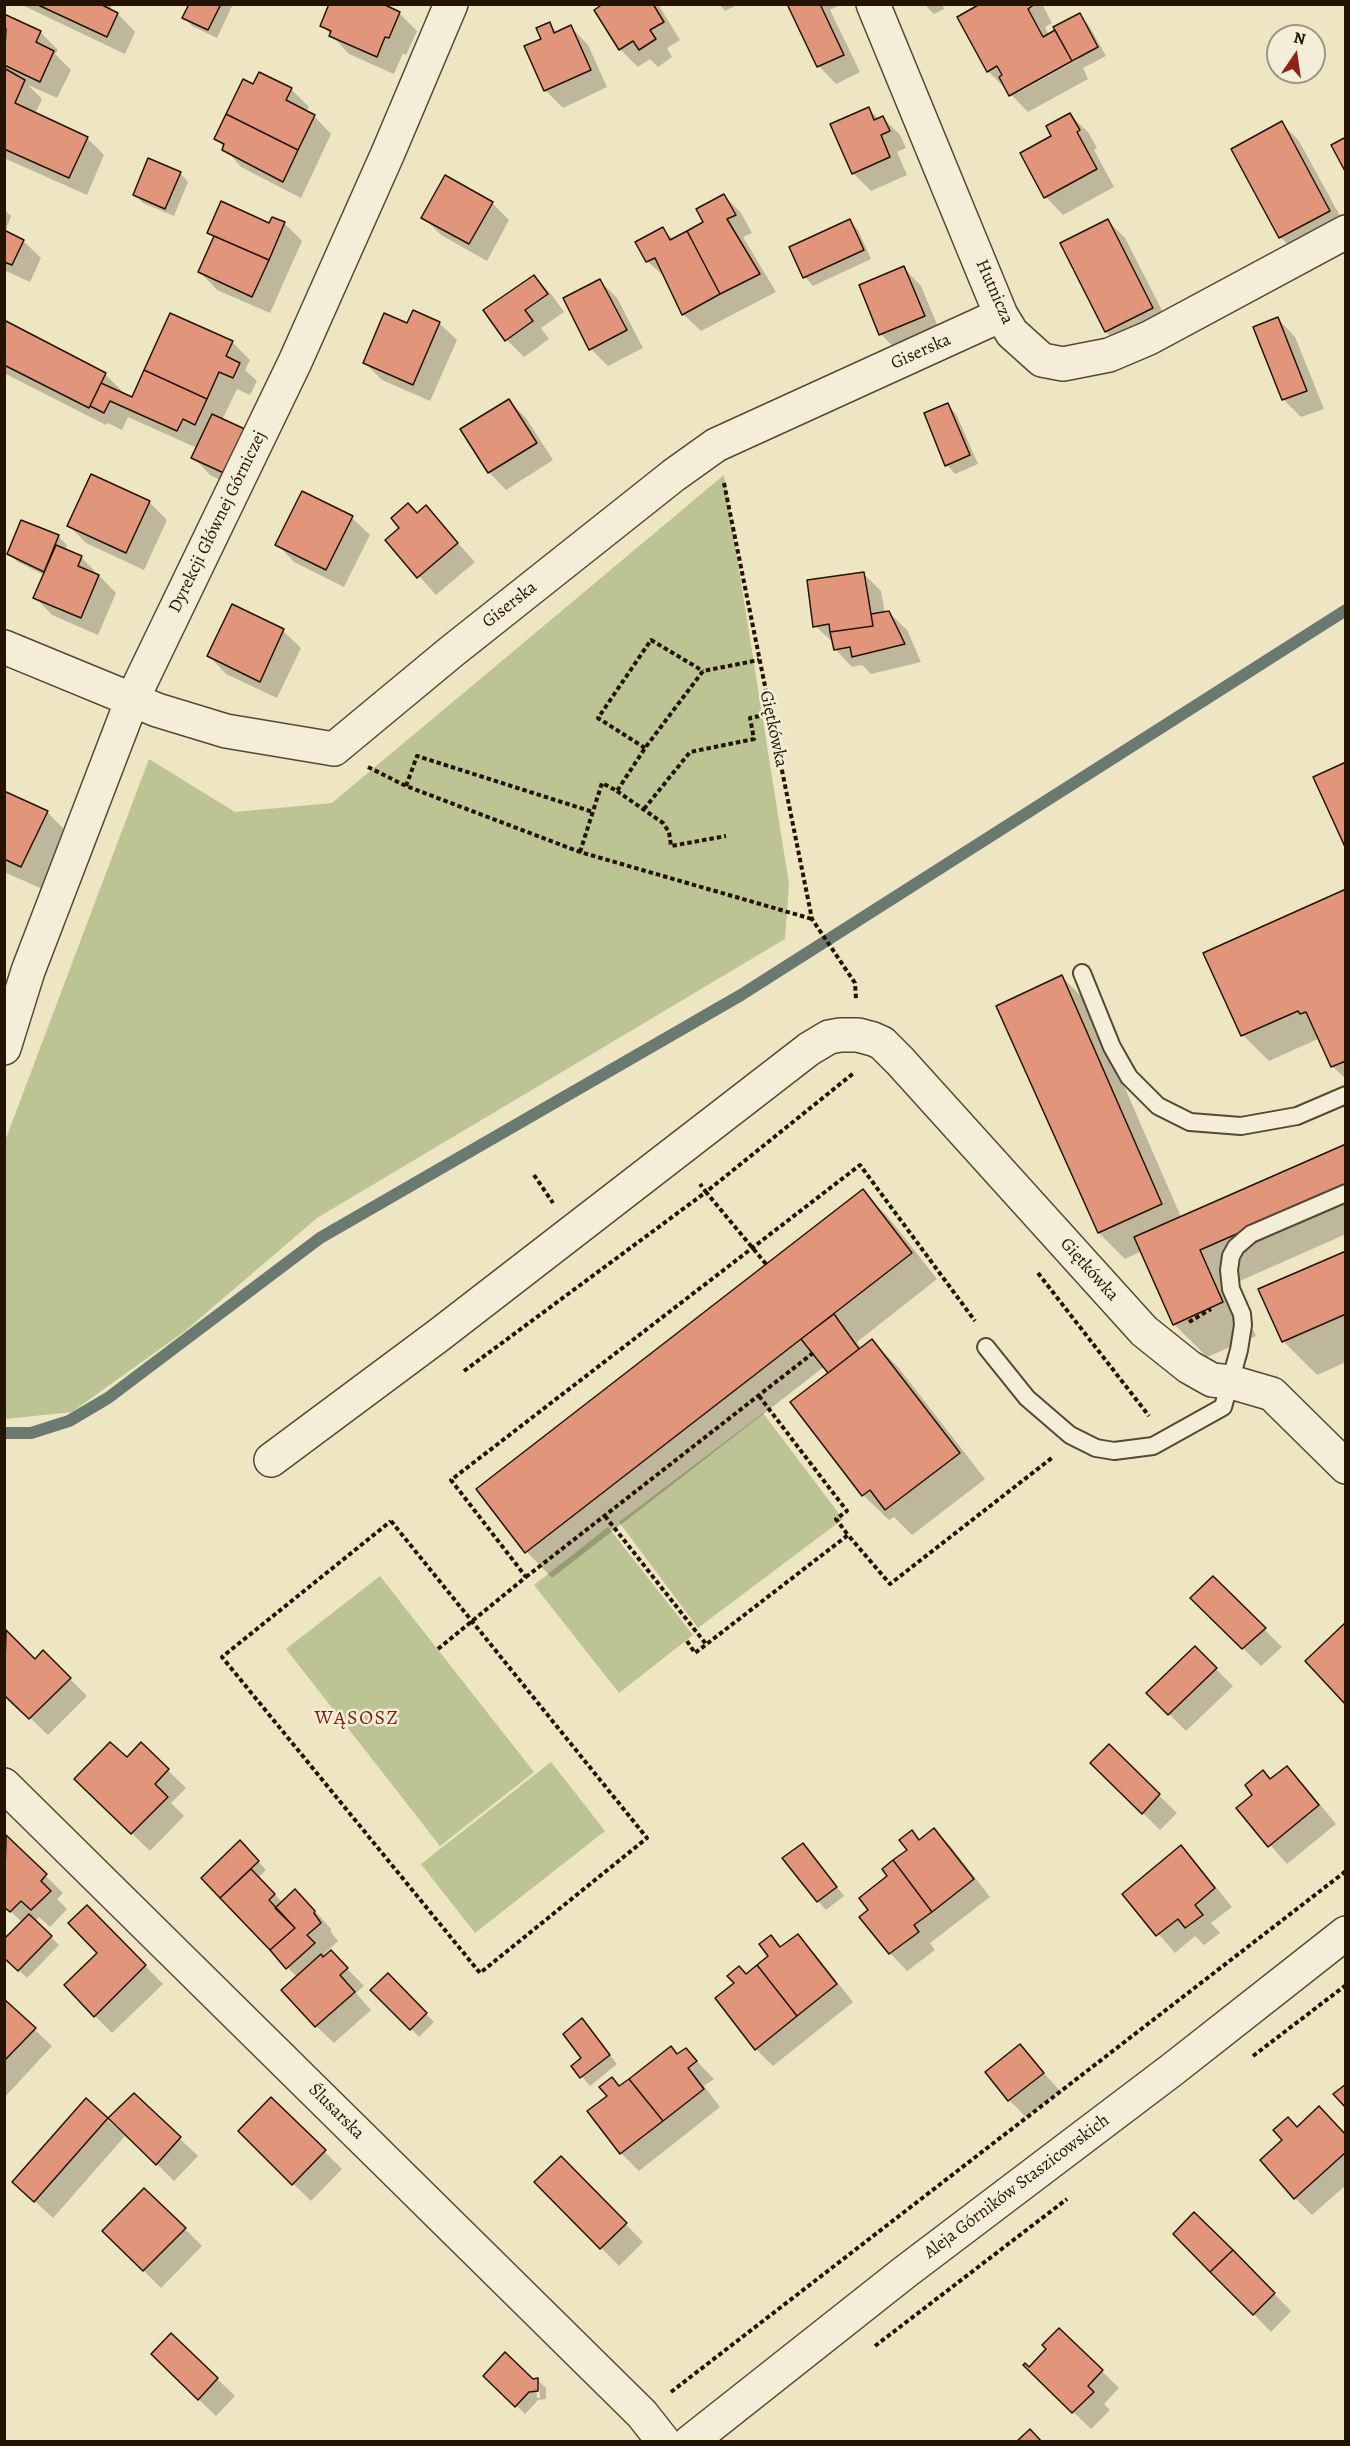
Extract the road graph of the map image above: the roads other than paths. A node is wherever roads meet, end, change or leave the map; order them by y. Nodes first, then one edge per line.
1 (451, 4) edge
2 (873, 4) edge
3 (1346, 232) edge
4 (1001, 315) junction
5 (4, 647) edge
6 (132, 700) junction
7 (1082, 973) dead end
8 (4, 1048) edge
9 (1346, 1095) edge
10 (1346, 1193) edge
11 (986, 1347) road end
12 (1231, 1382) junction
13 (271, 1460) dead end
14 (1346, 1467) edge
15 (4, 1785) edge
16 (1346, 1933) edge
17 (664, 2442) edge
18 (690, 2442) edge

1 - 6 street, Dyrekcji Głównej Górniczej
2 - 4 street, Hutnicza
3 - 4 street, Hutnicza
4 - 6 street, Giserska
5 - 6 street
6 - 8 street, Dyrekcji Głównej Górniczej
7 - 9 lane
10 - 12 lane
11 - 12 lane
12 - 13 street, Giętkówka
12 - 14 street, Giętkówka
15 - 17 street, Ślusarska
16 - 18 street, Aleja Górników Staszicowskich

